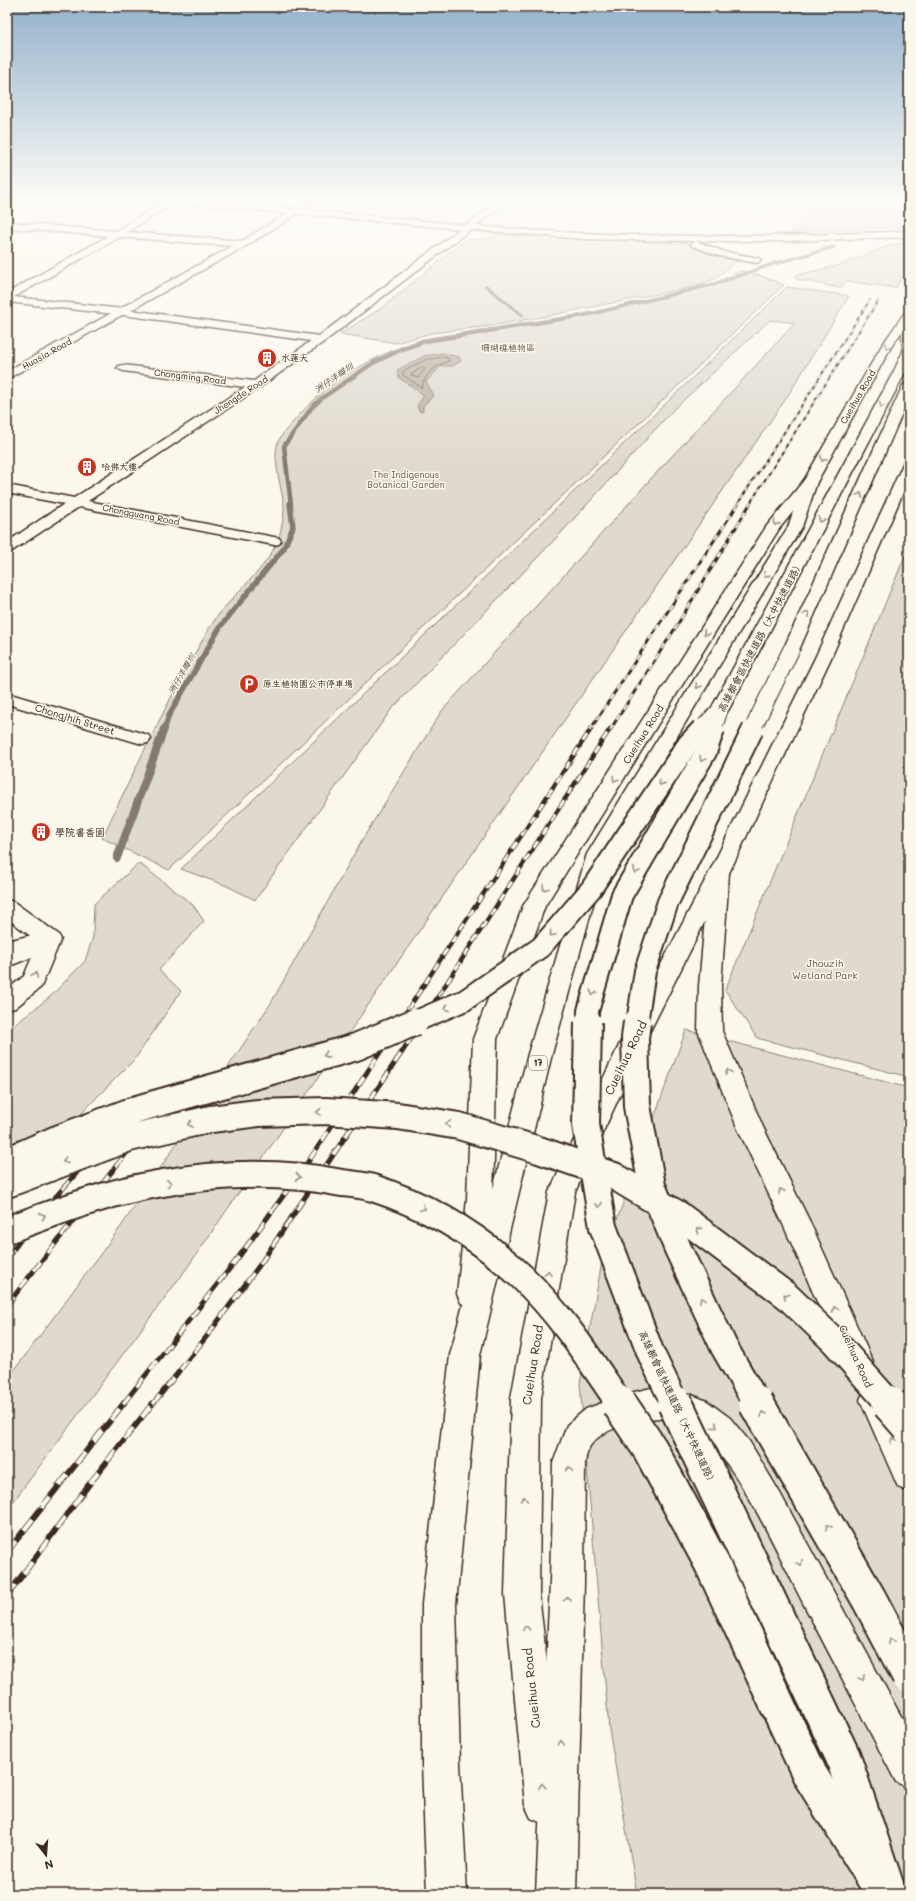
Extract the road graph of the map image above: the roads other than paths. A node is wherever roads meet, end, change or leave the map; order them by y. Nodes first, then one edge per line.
1 (23, 289) edge
2 (146, 289) edge
3 (164, 289) edge
4 (387, 289) edge
5 (7, 298) edge
6 (108, 310) junction
7 (123, 312) junction
8 (907, 318) edge
9 (321, 339) junction
10 (7, 364) edge
11 (123, 368) dead end
12 (7, 376) edge
13 (905, 378) edge
14 (256, 385) junction
15 (909, 464) edge
16 (810, 482) junction
17 (7, 488) edge
18 (78, 503) junction
19 (274, 541) dead end
20 (7, 548) edge
21 (7, 698) edge
22 (720, 709) junction
23 (142, 739) dead end
24 (719, 873) junction
25 (7, 907) edge
26 (50, 939) junction
27 (7, 949) edge
28 (7, 959) edge
29 (7, 1002) edge
30 (7, 1161) edge
31 (7, 1184) edge
32 (7, 1230) edge
33 (464, 1355) junction
34 (909, 1426) edge
35 (909, 1476) edge
36 (909, 1675) edge
37 (909, 1769) edge
38 (447, 1894) edge
39 (555, 1894) edge
40 (883, 1894) edge
41 (889, 1894) edge

1 - 5 main road
2 - 6 main road, Huasia Road
3 - 7 main road, Huasia Road
4 - 9 main road, Jhengde Road
5 - 6 main road
6 - 7 main road
6 - 10 main road, Huasia Road
7 - 9 main road
7 - 12 main road, Huasia Road
8 - 13 main road, 高雄都會區快速道路（大中快速道路）
8 -> 16 main road, Cueihua Road / 17
9 - 14 main road, Jhengde Road
11 - 14 main road, Chongming Road
13 -> 22 main road, 高雄都會區快速道路（大中快速道路）
36 -> 13 main road, 高雄都會區快速道路（大中快速道路）, bridge
14 - 18 main road, Jhengde Road
15 - 24 main road, Cueihua Road
16 -> 33 main road, Cueihua Road / 17
16 -> 33 main road, Cueihua Road
17 - 18 main road, Chongguang Road
18 - 19 main road, Chongguang Road
18 - 20 main road, Jhengde Road
21 - 23 main road, Chongjhih Street
22 -> 30 main road, bridge
22 -> 41 main road, 高雄都會區快速道路（大中快速道路）, bridge
35 -> 24 main road, Cueihua Road
39 -> 24 main road, Cueihua Road
25 - 26 main road
26 - 27 main road
26 - 28 main road
29 -> 26 main road
34 -> 31 main road, bridge
32 -> 40 main road, bridge
33 - 38 main road, Cueihua Road / 17
39 -> 37 main road

